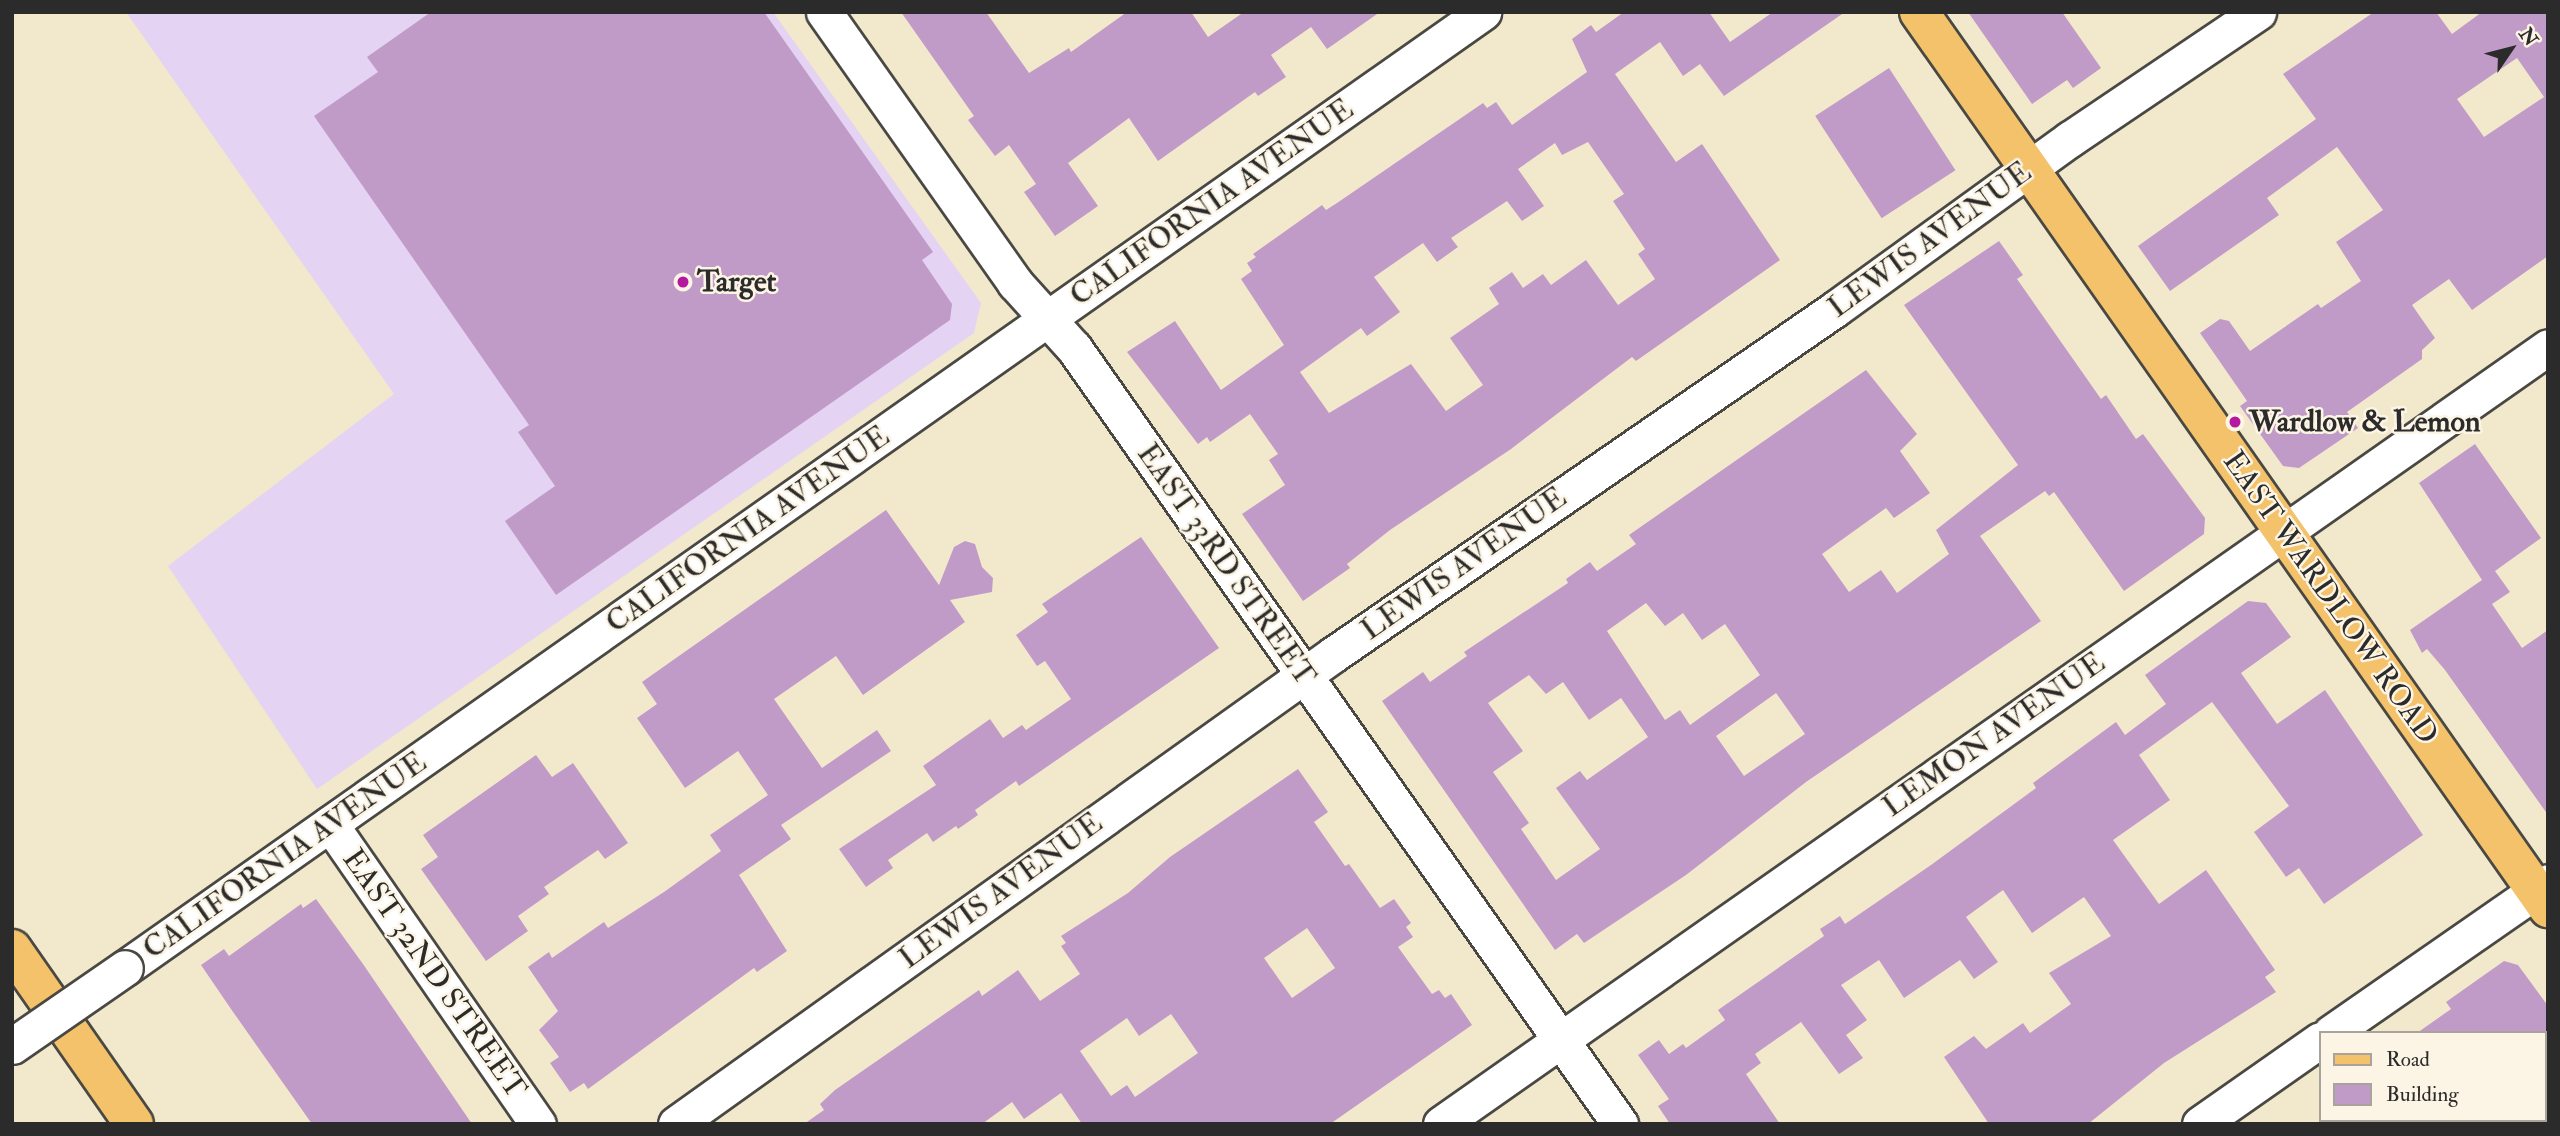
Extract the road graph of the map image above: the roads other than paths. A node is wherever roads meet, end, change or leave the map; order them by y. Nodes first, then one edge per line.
1 (824, 12) edge
2 (1483, 12) edge
3 (1919, 12) edge
4 (2258, 12) edge
5 (2027, 169) junction
6 (1047, 319) junction
7 (2548, 347) edge
8 (2282, 531) junction
9 (1304, 678) junction
10 (330, 824) junction
11 (2544, 893) edge
12 (12, 949) edge
13 (2334, 1031) edge
14 (1560, 1039) junction
15 (2318, 1041) edge
16 (12, 1046) edge
17 (134, 1124) edge
18 (538, 1124) edge
19 (676, 1124) edge
20 (1441, 1124) edge
21 (1620, 1124) edge
22 (2200, 1124) edge

1 - 6 street, EAST 33RD STREET
2 - 6 street, CALIFORNIA AVENUE
3 - 5 main road, EAST WARDLOW ROAD
4 - 5 street, LEWIS AVENUE
5 - 8 main road, EAST WARDLOW ROAD
5 - 9 street, LEWIS AVENUE
6 - 9 street, EAST 33RD STREET
6 - 10 street, CALIFORNIA AVENUE
7 - 8 street, LEMON AVENUE
8 - 11 main road, EAST WARDLOW ROAD
8 - 14 street, LEMON AVENUE
9 - 14 street, EAST 33RD STREET
9 - 19 street, LEWIS AVENUE
10 - 16 street, CALIFORNIA AVENUE, bridge
10 - 18 street, EAST 32ND STREET
11 - 13 street
12 - 17 main road
14 - 20 street, LEMON AVENUE
14 - 21 street, EAST 33RD STREET
15 - 22 street

